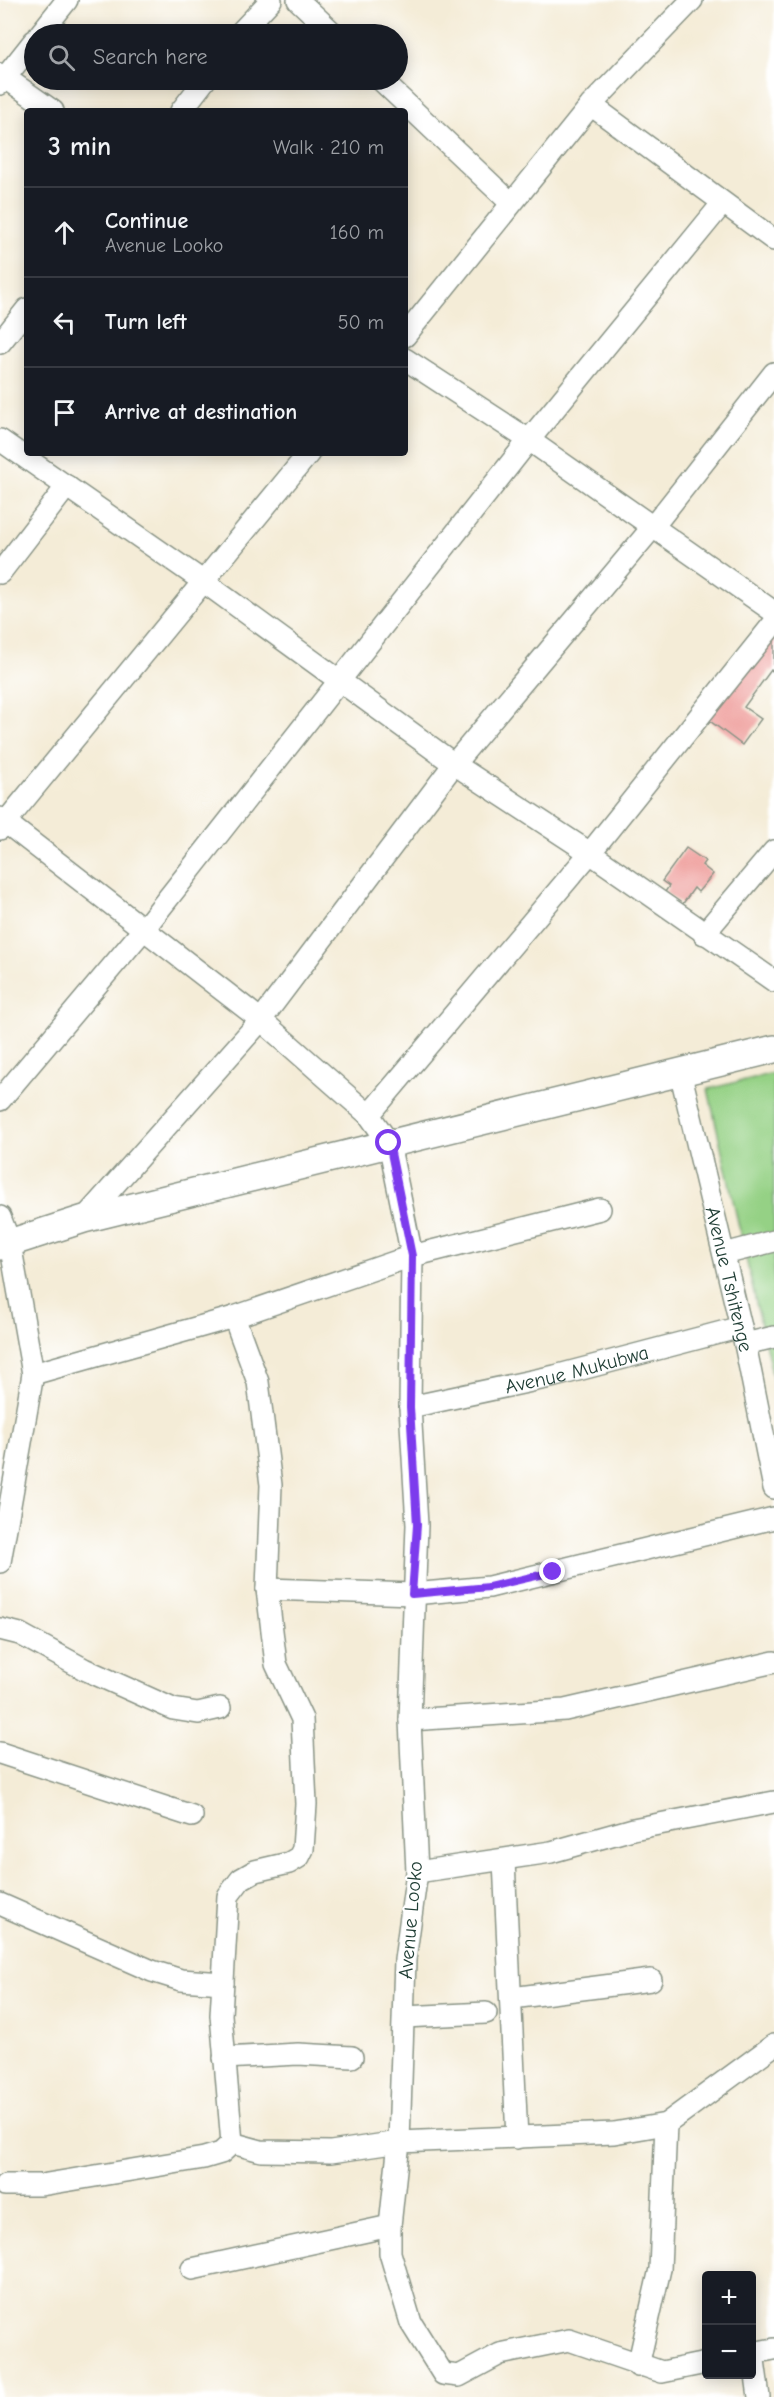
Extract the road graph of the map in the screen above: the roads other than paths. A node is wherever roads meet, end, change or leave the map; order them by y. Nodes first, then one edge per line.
1 (67, 0) edge
2 (271, 0) edge
3 (298, 0) edge
4 (692, 0) edge
5 (48, 24) edge
6 (248, 24) edge
7 (323, 24) edge
8 (24, 53) edge
9 (2, 78) edge
10 (197, 90) edge
11 (392, 90) edge
12 (591, 105) junction
13 (48, 108) edge
14 (183, 108) edge
15 (511, 203) junction
16 (722, 204) junction
17 (774, 240) edge
18 (24, 313) edge
19 (408, 332) edge
20 (0, 343) edge
21 (408, 361) edge
22 (774, 373) edge
23 (0, 440) edge
24 (529, 440) junction
25 (307, 456) edge
26 (67, 486) junction
27 (652, 528) junction
28 (0, 573) edge
29 (204, 582) junction
30 (774, 612) edge
31 (774, 623) edge
32 (340, 682) junction
33 (454, 764) junction
34 (2, 823) edge
35 (774, 851) edge
36 (590, 853) junction
37 (143, 930) junction
38 (704, 934) junction
39 (774, 981) edge
40 (261, 1020) junction
41 (774, 1049) edge
42 (680, 1071) junction
43 (0, 1100) edge
44 (369, 1115) junction
45 (389, 1143) junction
46 (600, 1209) dead end
47 (0, 1217) edge
48 (84, 1219) junction
49 (774, 1241) edge
50 (5, 1244) edge
51 (724, 1254) junction
52 (412, 1256) junction
53 (234, 1317) junction
54 (743, 1336) junction
55 (774, 1337) edge
56 (33, 1374) junction
57 (410, 1407) junction
58 (771, 1464) edge
59 (774, 1488) edge
60 (5, 1510) edge
61 (774, 1518) edge
62 (0, 1562) edge
63 (267, 1589) junction
64 (412, 1594) junction
65 (0, 1629) edge
66 (774, 1662) edge
67 (220, 1708) dead end
68 (410, 1720) junction
69 (0, 1753) edge
70 (774, 1802) edge
71 (192, 1816) dead end
72 (504, 1861) junction
73 (417, 1872) junction
74 (0, 1904) edge
75 (651, 1980) dead end
76 (223, 1983) junction
77 (512, 1998) junction
78 (486, 2013) dead end
79 (404, 2017) junction
80 (774, 2045) edge
81 (352, 2057) dead end
82 (224, 2058) junction
83 (666, 2124) junction
84 (517, 2138) junction
85 (399, 2142) junction
86 (232, 2143) junction
87 (5, 2185) dead end
88 (390, 2226) junction
89 (192, 2269) dead end
90 (774, 2349) edge
91 (756, 2352) edge
92 (702, 2364) edge
93 (638, 2366) junction
94 (756, 2378) edge
95 (759, 2397) edge

1 - 5 street
2 - 6 street
3 - 7 street
4 - 12 street
8 - 9 street
9 - 13 street
10 - 14 street
11 - 15 street
12 - 15 street
12 - 16 street
15 - 19 street
16 - 17 street
16 - 24 street
18 - 20 street
21 - 24 street
22 - 27 street
23 - 26 street
24 - 27 street
24 - 32 street
25 - 29 street
26 - 28 street
26 - 29 street
27 - 30 street
27 - 33 street
29 - 32 street
29 - 34 street
31 - 36 street
32 - 33 street
32 - 37 street
33 - 36 street
33 - 40 street
34 - 37 street
35 - 38 street
36 - 38 street
36 - 44 street
37 - 40 street
37 - 43 street
38 - 39 street
40 - 44 street
40 - 48 street
41 - 42 street
42 - 45 street
42 - 51 street, Avenue Tshitenge
44 - 45 street
45 - 48 street
45 - 52 street, Avenue Looko
46 - 52 street
47 - 50 street
48 - 50 street
49 - 51 street
50 - 56 street
51 - 54 street, Avenue Tshitenge
52 - 53 street
52 - 57 street, Avenue Looko
53 - 56 street
53 - 63 street
54 - 55 street, Avenue Mukubwa
54 - 57 street, Avenue Mukubwa
54 - 58 street, Avenue Tshitenge
56 - 60 street
57 - 64 street, Avenue Looko
58 - 59 street, Avenue Tshitenge
60 - 62 street
61 - 64 street
63 - 64 street
63 - 76 street
64 - 68 street, Avenue Looko
65 - 67 street
66 - 68 street
68 - 73 street, Avenue Looko
69 - 71 street
70 - 72 street
72 - 73 street
72 - 77 street
73 - 79 street, Avenue Looko
74 - 76 street
75 - 77 street
76 - 82 street
77 - 84 street
78 - 79 street
79 - 85 street, Avenue Looko
80 - 83 street
81 - 82 street
82 - 86 street
83 - 84 street
83 - 93 street
84 - 85 street
85 - 86 street
85 - 88 street, Avenue Looko
86 - 87 street
88 - 89 street
88 - 93 street, Avenue Looko
90 - 91 street
92 - 93 street, Avenue Looko
94 - 95 street

